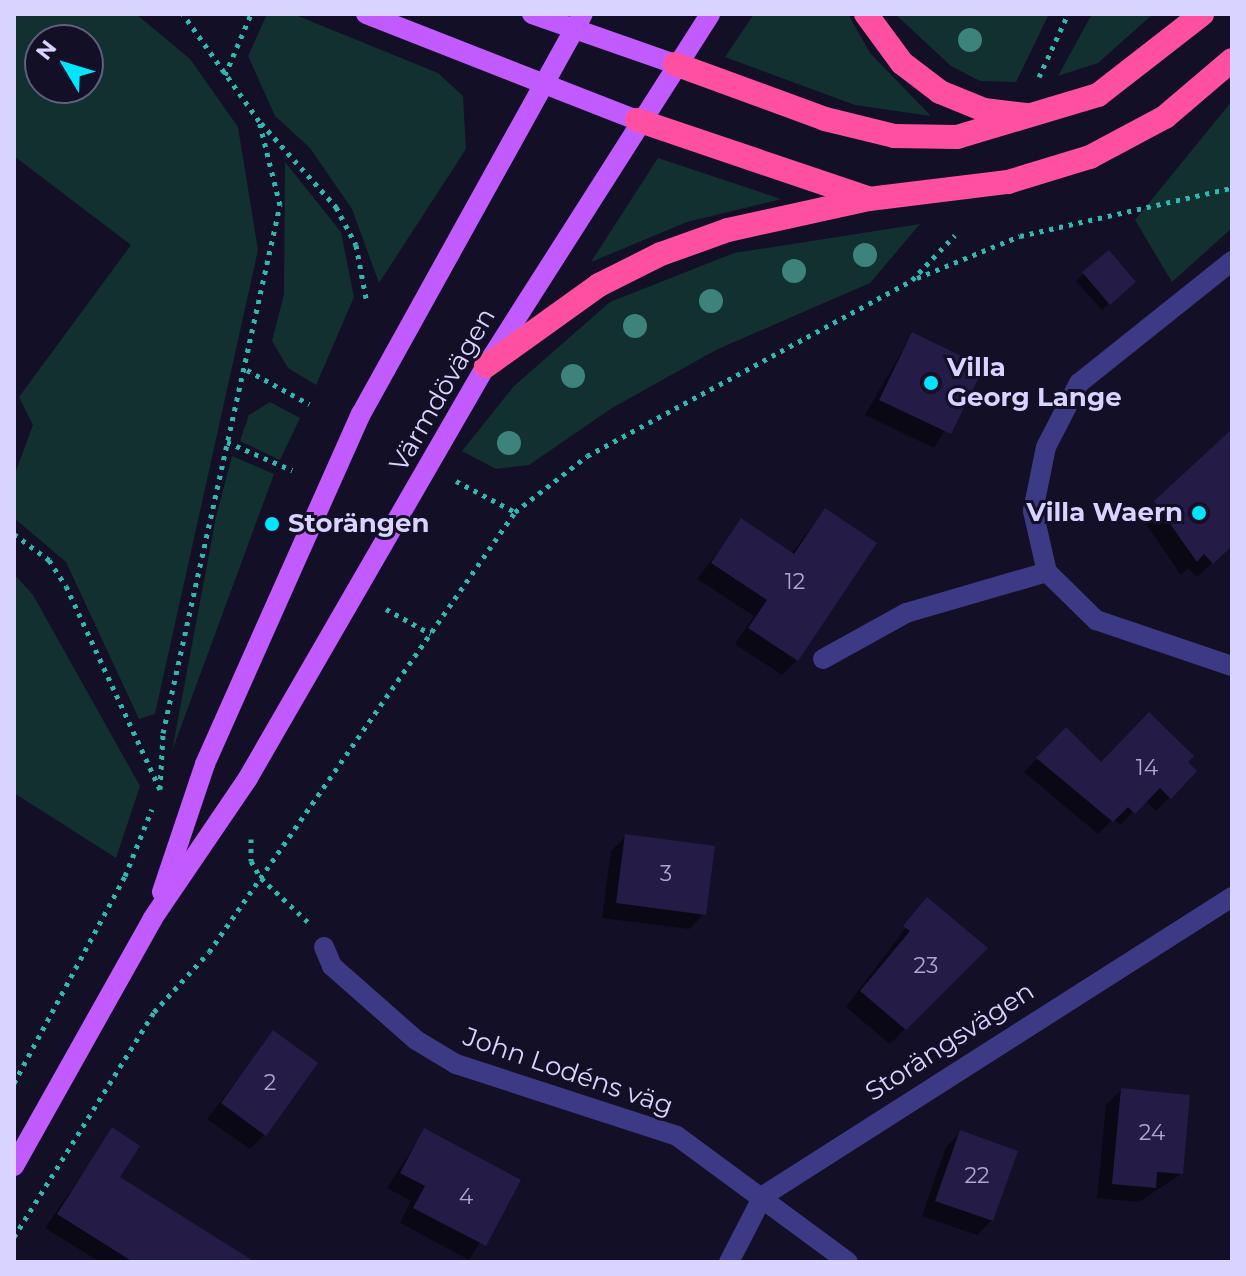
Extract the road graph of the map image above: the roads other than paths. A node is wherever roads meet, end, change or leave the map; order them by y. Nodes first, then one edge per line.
1 (366, 14) edge
2 (532, 14) edge
3 (710, 14) edge
4 (866, 14) edge
5 (1202, 14) edge
6 (578, 21) edge
7 (1232, 60) edge
8 (675, 64) junction
9 (540, 85) junction
10 (1044, 117) junction
11 (637, 120) junction
12 (869, 199) junction
13 (1232, 261) edge
14 (486, 366) junction
15 (1047, 572) junction
16 (823, 659) dead end
17 (1232, 666) edge
18 (1232, 897) edge
19 (153, 918) junction
20 (324, 947) road end
21 (14, 1166) edge
22 (763, 1196) junction
23 (729, 1262) edge
24 (848, 1262) edge

1 - 9 main road
2 - 6 main road
3 - 8 main road, Värmdövägen
4 - 10 highway
5 - 10 highway
6 - 8 main road
6 - 9 main road, Värmdövägen
7 - 12 highway
8 - 10 highway
8 - 11 main road, Värmdövägen
9 - 11 main road
9 - 19 main road, Värmdövägen
11 - 12 highway
11 - 14 main road, Värmdövägen
12 - 14 highway
13 - 15 street
14 - 19 main road, Värmdövägen
15 - 16 street
15 - 17 street
18 - 22 street, Storängsvägen
19 - 21 main road, Värmdövägen
20 - 22 street, John Lodéns väg
22 - 23 street
22 - 24 street, John Lodéns väg

